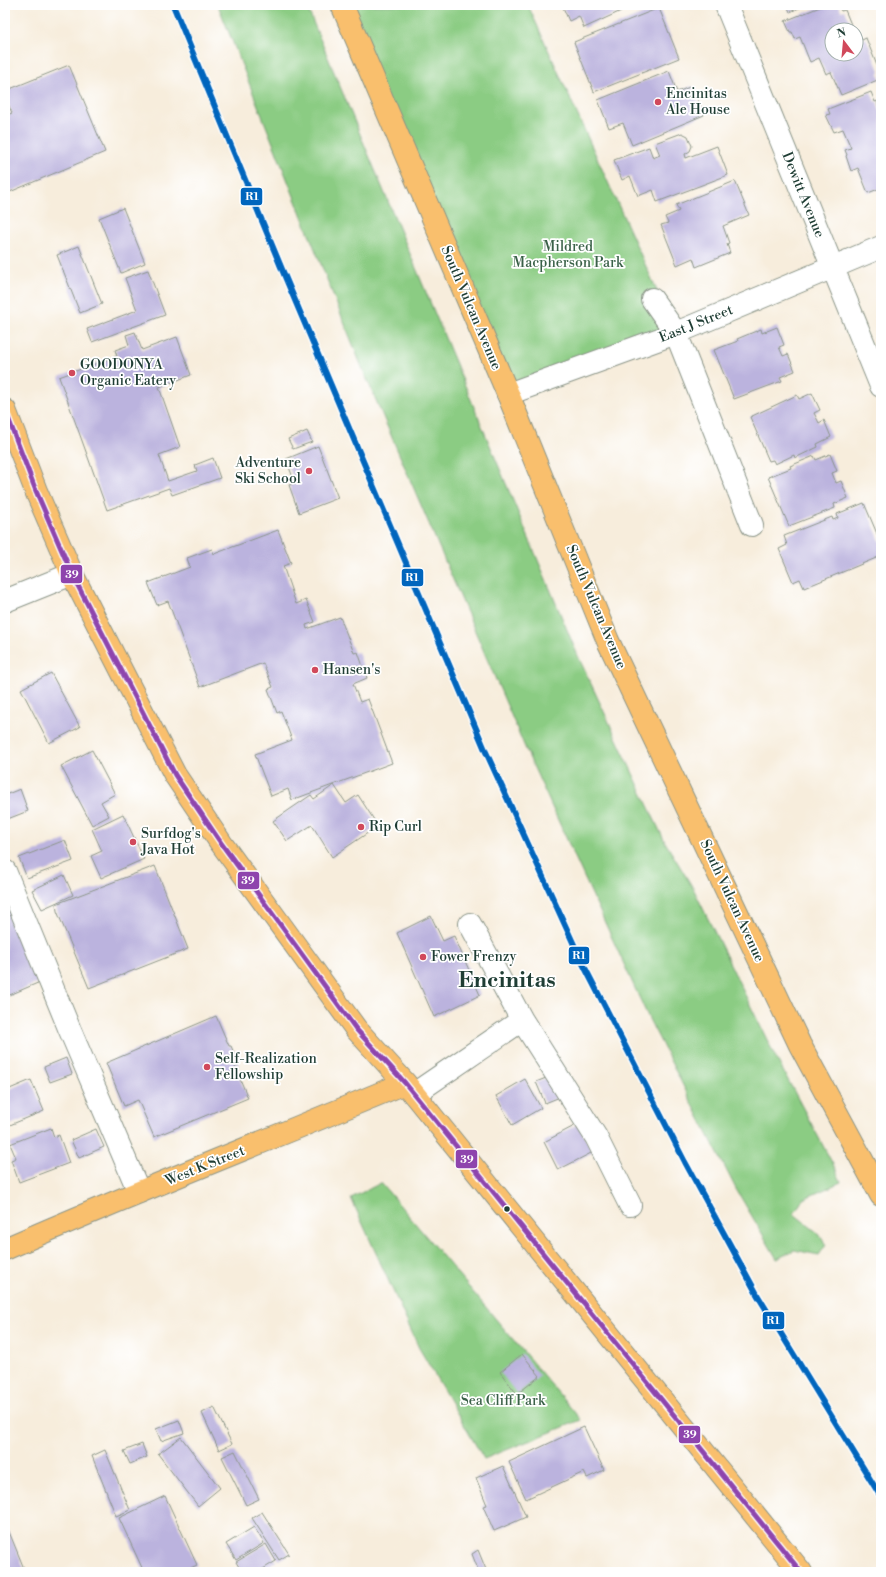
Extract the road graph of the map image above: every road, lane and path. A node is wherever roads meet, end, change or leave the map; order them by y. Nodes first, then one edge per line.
1 (342, 5) edge
2 (726, 5) edge
3 (881, 247) edge
4 (833, 267) junction
5 (652, 299) dead end
6 (676, 333) junction
7 (881, 386) edge
8 (508, 394) junction
9 (5, 410) edge
10 (752, 524) dead end
11 (72, 574) junction
12 (5, 601) edge
13 (5, 871) edge
14 (470, 924) dead end
15 (522, 1020) junction
16 (409, 1089) junction
17 (139, 1192) junction
18 (881, 1195) edge
19 (630, 1205) dead end
20 (5, 1249) edge
21 (801, 1572) edge

1 - 8 main road, South Vulcan Avenue
2 - 4 street, Dewitt Avenue
3 - 4 street, East J Street
4 - 6 street, East J Street
4 - 7 street, Dewitt Avenue
5 - 6 street
6 - 8 street, East J Street
6 - 10 street
8 - 18 main road, South Vulcan Avenue
9 - 11 main road
11 - 12 street
11 - 16 main road
13 - 17 street
14 - 15 street
15 - 16 street
15 - 19 street
16 - 17 main road, West K Street
16 - 21 main road
17 - 20 main road, West K Street

